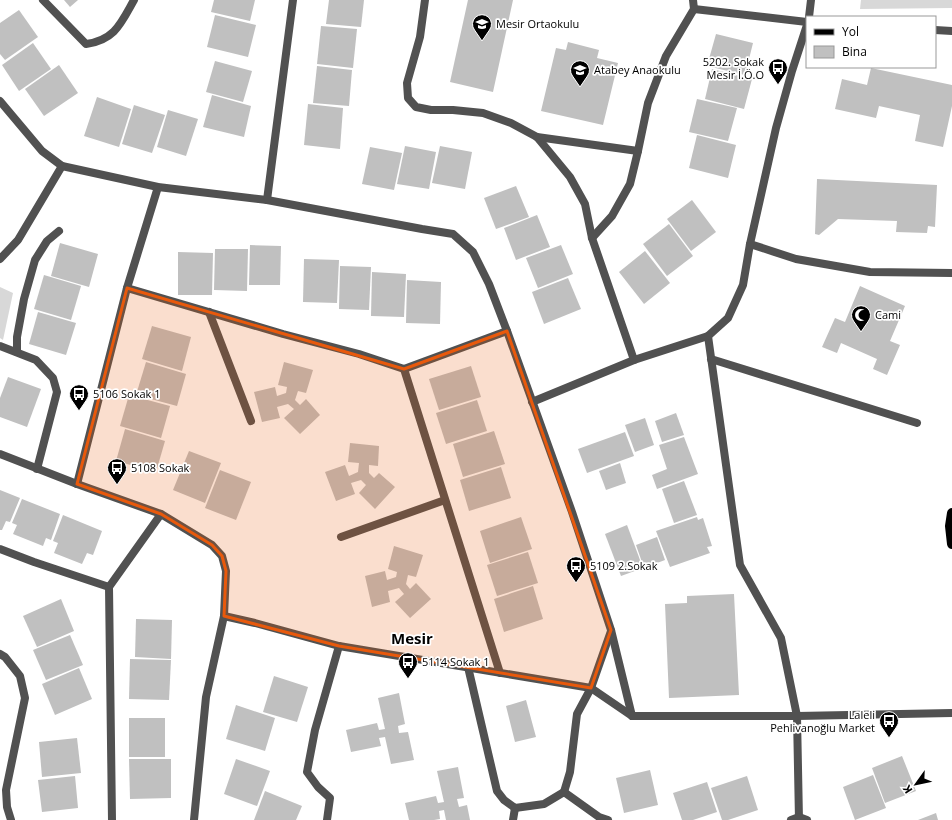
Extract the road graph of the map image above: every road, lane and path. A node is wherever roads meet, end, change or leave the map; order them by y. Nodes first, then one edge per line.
1 (43, 0) edge
2 (134, 0) edge
3 (293, 0) edge
4 (425, 0) edge
5 (693, 0) edge
6 (811, 0) edge
7 (694, 9) junction
8 (809, 16) edge
9 (806, 24) edge
10 (806, 27) edge
11 (936, 30) edge
12 (952, 31) edge
13 (0, 101) edge
14 (537, 137) junction
15 (638, 151) junction
16 (62, 166) junction
17 (158, 187) junction
18 (266, 200) junction
19 (59, 231) dead end
20 (592, 238) junction
21 (750, 244) junction
22 (0, 259) edge
23 (952, 273) edge
24 (127, 288) junction
25 (209, 312) junction
26 (507, 330) junction
27 (708, 336) junction
28 (0, 346) edge
29 (17, 352) junction
30 (710, 359) junction
31 (634, 360) junction
32 (404, 369) junction
33 (532, 402) junction
34 (251, 421) dead end
35 (917, 423) dead end
36 (0, 454) edge
37 (37, 469) junction
38 (77, 484) junction
39 (445, 500) junction
40 (952, 513) edge
41 (161, 514) junction
42 (341, 537) dead end
43 (952, 544) edge
44 (0, 549) edge
45 (109, 587) junction
46 (224, 616) junction
47 (611, 630) junction
48 (339, 646) junction
49 (0, 654) edge
50 (468, 667) junction
51 (500, 673) junction
52 (591, 688) junction
53 (952, 713) edge
54 (632, 716) junction
55 (797, 716) junction
56 (3, 790) edge
57 (564, 792) junction
58 (515, 808) junction
59 (799, 819) edge
60 (11, 820) edge
61 (112, 820) edge
62 (194, 820) edge
63 (327, 820) edge
64 (513, 820) edge
65 (608, 820) edge

1 - 2 street
3 - 18 street
4 - 14 street
5 - 7 street
6 - 8 street
7 - 9 street
7 - 15 street
10 - 21 street
11 - 12 street
13 - 16 street
14 - 15 street
14 - 20 street
15 - 20 street
16 - 17 street
16 - 22 street
17 - 18 street
17 - 24 street
18 - 26 street
19 - 29 street
20 - 31 street
21 - 23 street
21 - 27 street
24 - 25 street
24 - 38 street
25 - 32 street
25 - 34 street
26 - 32 street
26 - 33 street
27 - 30 street
27 - 31 street
28 - 29 street
29 - 37 street
30 - 35 street
30 - 55 street
31 - 33 street
32 - 39 street
33 - 47 street
36 - 37 street
37 - 38 street
38 - 41 street
39 - 42 street
39 - 51 street
40 - 43 main road
41 - 45 street
41 - 46 street
44 - 45 street
45 - 61 street
46 - 48 street
46 - 62 street
47 - 52 street
47 - 54 street
48 - 50 street
48 - 63 street
49 - 56 street
50 - 51 street
50 - 58 street
51 - 52 street
52 - 54 street
52 - 57 street
53 - 55 street
54 - 55 street
55 - 59 street
56 - 60 street
57 - 58 street
57 - 65 street
58 - 64 street

